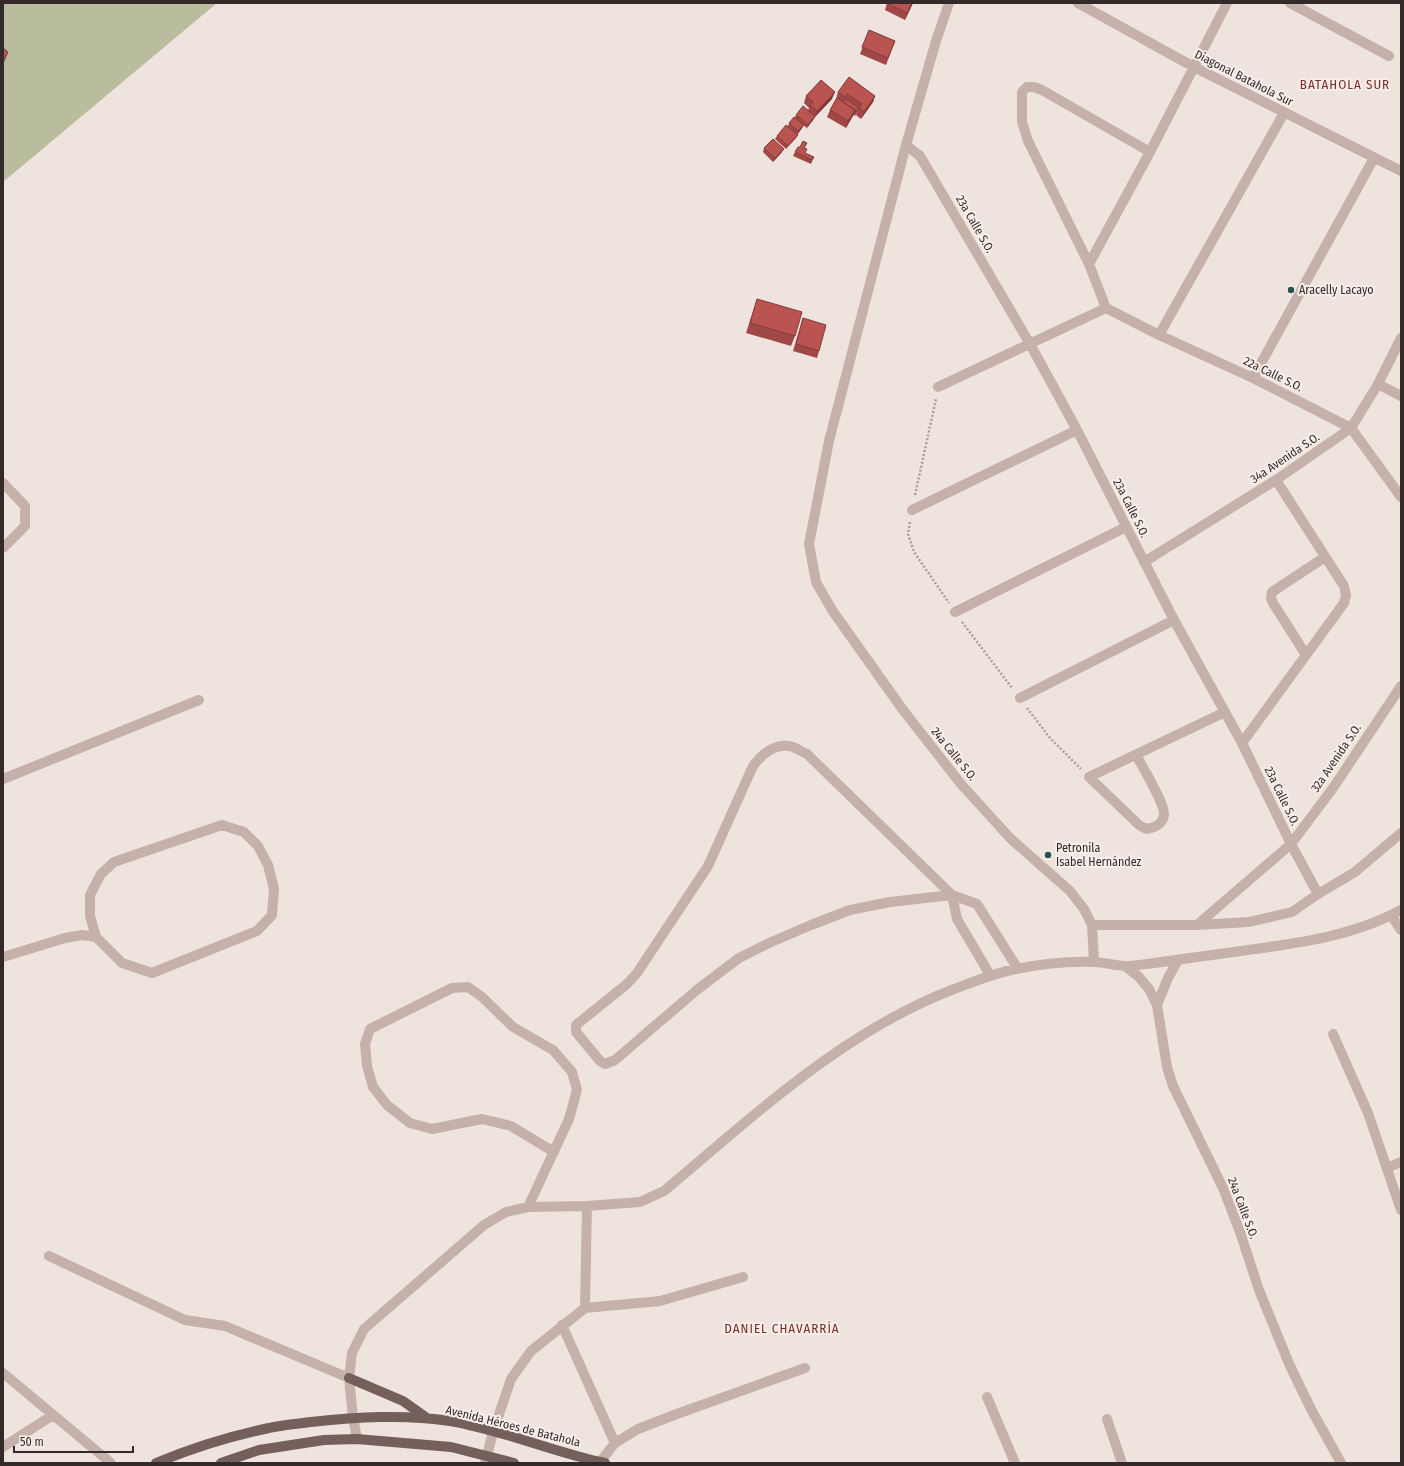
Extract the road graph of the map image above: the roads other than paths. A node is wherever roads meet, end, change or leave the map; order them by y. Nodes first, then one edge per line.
1 (949, 3) edge
2 (1078, 3) edge
3 (1228, 3) edge
4 (1290, 3) edge
5 (1389, 56) dead end
6 (1194, 68) junction
7 (1284, 113) junction
8 (906, 145) junction
9 (1150, 152) junction
10 (1374, 158) junction
11 (1400, 168) edge
12 (1089, 264) junction
13 (1106, 308) junction
14 (1159, 335) junction
15 (1401, 338) edge
16 (1030, 344) junction
17 (1253, 378) junction
18 (1378, 384) junction
19 (938, 388) dead end
20 (1401, 396) edge
21 (1351, 428) junction
22 (1077, 430) junction
23 (1276, 480) junction
24 (3, 483) edge
25 (1401, 497) edge
26 (912, 510) dead end
27 (1126, 527) junction
28 (3, 548) edge
29 (1325, 557) junction
30 (1144, 562) junction
31 (955, 612) dead end
32 (1174, 620) junction
33 (1306, 655) junction
34 (1401, 686) edge
35 (1020, 698) dead end
36 (199, 700) dead end
37 (1225, 712) junction
38 (1242, 743) junction
39 (1136, 755) junction
40 (3, 779) edge
41 (1401, 833) edge
42 (1291, 844) junction
43 (1318, 894) junction
44 (952, 895) junction
45 (1401, 910) edge
46 (1391, 915) junction
47 (1092, 925) junction
48 (1197, 925) junction
49 (1401, 930) edge
50 (96, 937) junction
51 (3, 957) edge
52 (1178, 960) junction
53 (1094, 962) junction
54 (1125, 966) junction
55 (1018, 969) junction
56 (990, 975) junction
57 (1157, 1005) junction
58 (1333, 1034) dead end
59 (554, 1152) junction
60 (1401, 1162) edge
61 (1387, 1168) junction
62 (587, 1206) junction
63 (528, 1207) junction
64 (1401, 1210) edge
65 (49, 1256) dead end
66 (743, 1277) dead end
67 (584, 1308) junction
68 (562, 1325) junction
69 (805, 1368) dead end
70 (3, 1373) edge
71 (349, 1378) junction
72 (987, 1397) dead end
73 (53, 1415) junction
74 (353, 1417) junction
75 (427, 1418) junction
76 (1107, 1419) dead end
77 (493, 1432) junction
78 (357, 1439) junction
79 (615, 1443) junction
80 (3, 1447) edge
81 (486, 1459) edge
82 (603, 1462) edge
83 (112, 1463) edge
84 (156, 1463) edge
85 (221, 1463) edge
86 (514, 1463) edge
87 (1015, 1463) edge
88 (1122, 1463) edge
89 (1341, 1463) edge

1 - 8 street, 24a Calle S.O.
2 - 6 street, Diagonal Batahola Sur
3 - 6 street
4 - 5 street
6 - 7 street, Diagonal Batahola Sur
6 - 9 street
7 - 10 street, Diagonal Batahola Sur
7 - 14 street
8 - 16 street, 23a Calle S.O.
8 - 47 street, 24a Calle S.O.
9 - 12 street
9 - 12 street
10 - 11 street, Diagonal Batahola Sur
10 - 17 street
12 - 13 street
13 - 14 street, 22a Calle S.O.
13 - 16 street
14 - 17 street, 22a Calle S.O.
15 - 18 street, 34a Avenida S.O.
16 - 19 street
16 - 22 street, 23a Calle S.O.
17 - 21 street, 22a Calle S.O.
18 - 20 street
18 - 21 street, 34a Avenida S.O.
21 - 23 street, 34a Avenida S.O.
21 - 25 street, 22a Calle S.O.
22 - 26 street
22 - 27 street, 23a Calle S.O.
23 - 29 street
23 - 30 street, 34a Avenida S.O.
24 - 28 street
27 - 30 street, 23a Calle S.O.
27 - 31 street
29 - 33 street
29 - 33 street
30 - 32 street, 23a Calle S.O.
32 - 35 street
32 - 37 street, 23a Calle S.O.
33 - 38 street
34 - 42 street, 32a Avenida S.O.
36 - 40 street
37 - 38 street, 23a Calle S.O.
37 - 39 street
38 - 42 street, 23a Calle S.O.
39 - 39 street
41 - 43 street
42 - 43 street, 23a Calle S.O.
42 - 48 street, 32a Avenida S.O.
43 - 48 street
44 - 44 street
44 - 55 street
44 - 56 street
45 - 46 street
46 - 49 street
46 - 52 street
47 - 48 street
47 - 53 street
50 - 50 street
50 - 51 street
52 - 54 street
52 - 57 street
53 - 54 street
53 - 55 street
54 - 57 street, 24a Calle S.O.
55 - 56 street
56 - 62 street
57 - 89 street, 24a Calle S.O.
58 - 61 street
59 - 59 street
59 - 63 street
60 - 61 street
61 - 64 street
62 - 63 street
62 - 67 street
63 - 71 street
65 - 71 street
66 - 67 street
67 - 68 street
68 - 77 street
68 - 79 street
69 - 79 street
70 - 73 street
71 - 74 street
71 - 75 main road
72 - 87 street
73 - 80 street
73 - 83 street
74 - 75 main road, Avenida Héroes de Batahola
74 - 78 street
74 - 84 main road, Avenida Héroes de Batahola
75 - 77 main road, Avenida Héroes de Batahola
76 - 88 street
77 - 81 street
77 - 82 main road, Avenida Héroes de Batahola
78 - 81 main road
78 - 85 main road
79 - 82 street
81 - 86 main road

